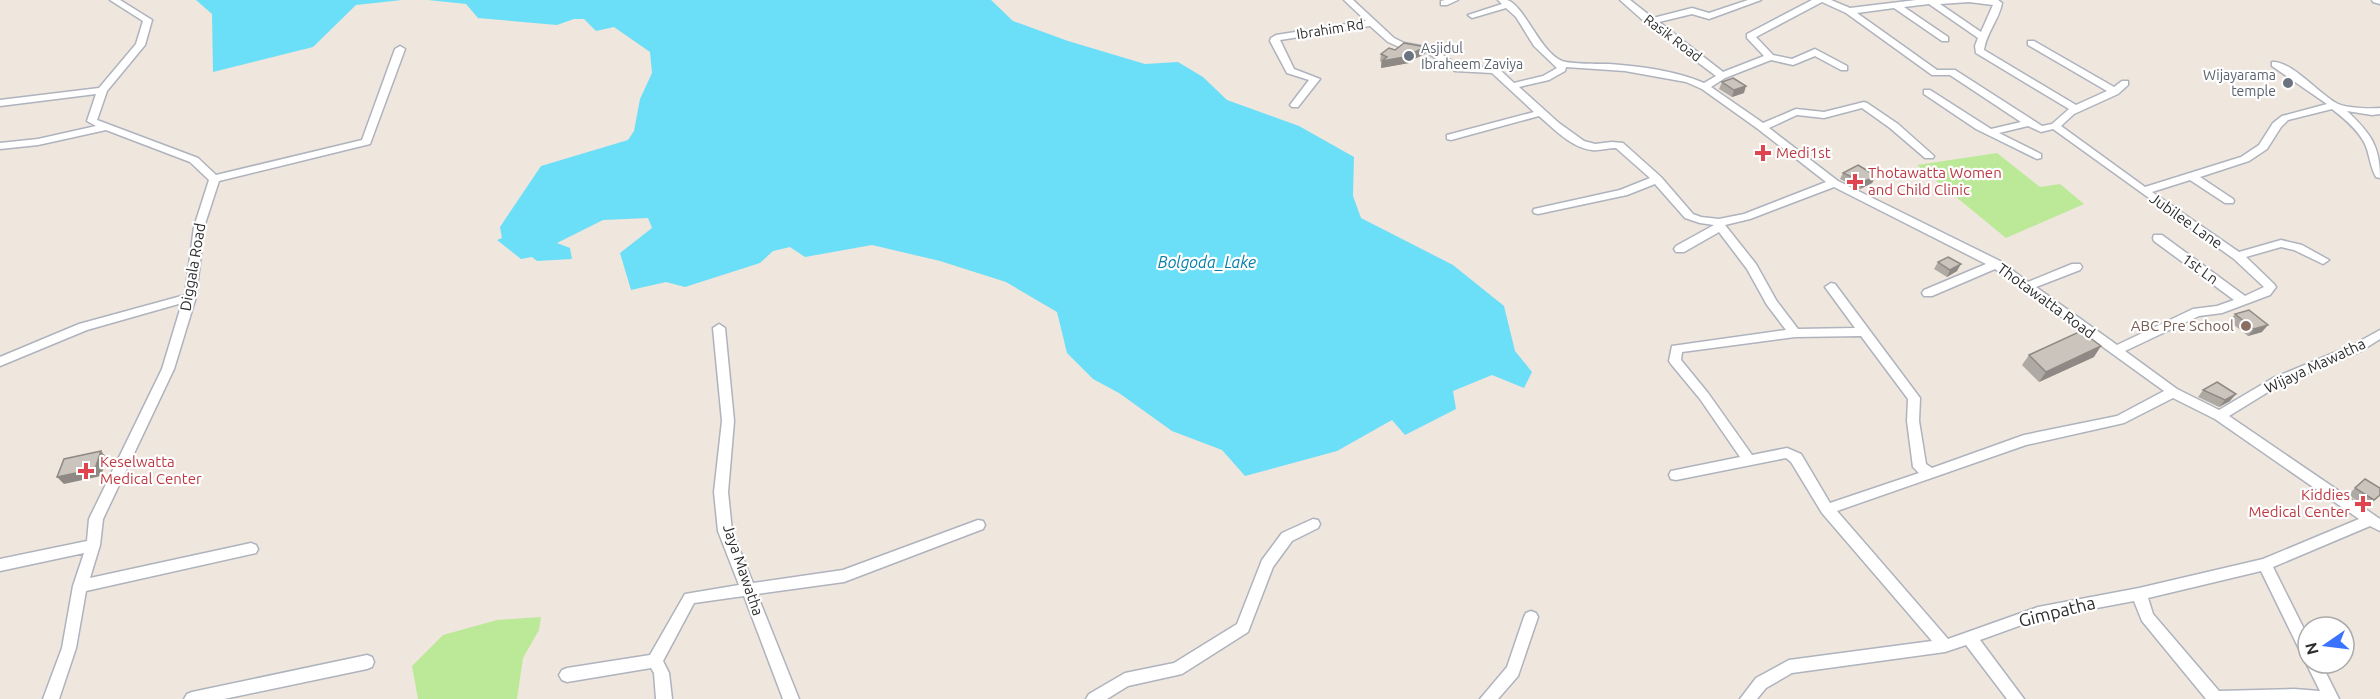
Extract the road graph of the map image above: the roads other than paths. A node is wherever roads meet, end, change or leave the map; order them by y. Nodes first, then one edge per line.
1 (114, 0) edge
2 (1348, 0) edge
3 (1454, 0) edge
4 (1624, 0) edge
5 (1757, 0) edge
6 (1819, 0) edge
7 (1824, 0) edge
8 (1966, 0) edge
9 (1972, 0) edge
10 (1984, 0) edge
11 (2376, 0) edge
12 (1923, 1) edge
13 (2380, 1) edge
14 (1444, 3) dead end
15 (1506, 3) edge
16 (1895, 5) junction
17 (1849, 11) junction
18 (1472, 15) dead end
19 (1650, 22) junction
20 (1371, 23) junction
21 (1983, 37) junction
22 (1945, 39) dead end
23 (2031, 43) dead end
24 (400, 49) dead end
25 (1770, 57) junction
26 (1560, 64) junction
27 (2274, 64) dead end
28 (1844, 69) dead end
29 (1722, 76) junction
30 (2125, 82) dead end
31 (1513, 86) junction
32 (1705, 87) junction
33 (102, 90) junction
34 (1928, 92) dead end
35 (2115, 92) junction
36 (0, 103) edge
37 (1295, 105) dead end
38 (2332, 106) junction
39 (2074, 108) junction
40 (2380, 111) edge
41 (1541, 113) junction
42 (2029, 123) junction
43 (2055, 126) junction
44 (106, 127) junction
45 (1762, 127) junction
46 (1993, 131) junction
47 (1451, 137) dead end
48 (0, 147) edge
49 (1929, 156) dead end
50 (2037, 156) dead end
51 (2380, 175) edge
52 (2192, 176) junction
53 (214, 179) junction
54 (1657, 179) junction
55 (1834, 183) junction
56 (2144, 191) junction
57 (2229, 201) dead end
58 (1538, 211) dead end
59 (1692, 217) junction
60 (1677, 224) dead end
61 (1719, 224) junction
62 (2158, 238) dead end
63 (1680, 249) dead end
64 (2238, 256) junction
65 (2323, 261) dead end
66 (1996, 264) junction
67 (2076, 267) dead end
68 (2028, 286) junction
69 (1831, 287) dead end
70 (1928, 293) dead end
71 (190, 297) junction
72 (2243, 300) junction
73 (719, 328) dead end
74 (1865, 332) junction
75 (1795, 333) junction
76 (2380, 334) edge
77 (2115, 351) junction
78 (0, 362) edge
79 (2173, 392) junction
80 (2219, 416) junction
81 (1748, 459) junction
82 (1931, 474) junction
83 (1676, 475) dead end
84 (1827, 509) junction
85 (2375, 523) edge
86 (1313, 524) dead end
87 (978, 525) dead end
88 (93, 544) junction
89 (251, 549) dead end
90 (2265, 564) junction
91 (0, 566) edge
92 (80, 586) junction
93 (749, 591) junction
94 (2139, 594) junction
95 (1531, 617) dead end
96 (2296, 627) edge
97 (1970, 639) junction
98 (1945, 646) junction
99 (655, 661) junction
100 (367, 662) dead end
101 (567, 675) dead end
102 (2318, 675) edge
103 (1756, 696) edge
104 (51, 699) edge
105 (192, 699) edge
106 (663, 699) edge
107 (791, 699) edge
108 (1094, 699) edge
109 (1488, 699) edge
110 (2016, 699) edge
111 (2329, 699) edge

1 - 33 street
2 - 20 street
3 - 14 street
4 - 19 street, Rasik Road
5 - 19 street
6 - 25 street
7 - 17 street
8 - 12 street
9 - 10 street
10 - 21 street
11 - 13 street
12 - 16 street
12 - 21 street
15 - 18 street
15 - 26 street
16 - 17 street
16 - 22 street
17 - 42 street
19 - 29 street, Rasik Road
20 - 31 street
20 - 37 street, Ibrahim Rd
21 - 39 street
23 - 35 street
24 - 53 street
25 - 28 street
25 - 29 street
26 - 31 street
26 - 32 street, Thotawatta Road
27 - 38 street
29 - 32 street
30 - 35 street
31 - 41 street
32 - 45 street, Thotawatta Road
33 - 36 street
33 - 44 street
34 - 46 street
35 - 39 street
38 - 40 street, Jubilee Lane
38 - 51 street
38 - 52 street, Jubilee Lane
39 - 43 street
41 - 47 street
41 - 54 street
42 - 43 street
42 - 46 street
43 - 56 street
44 - 48 street
44 - 53 street
45 - 49 street
45 - 55 street, Thotawatta Road
46 - 50 street
52 - 56 street, Jubilee Lane
52 - 57 street
53 - 71 street, Diggala Road
54 - 58 street
54 - 59 street
55 - 61 street
55 - 66 street, Thotawatta Road
56 - 64 street, Jubilee Lane
59 - 60 street
59 - 61 street
61 - 63 street
61 - 75 street
62 - 72 street, 1st Ln
64 - 65 street
64 - 72 street, Jubilee Lane
66 - 68 street, Thotawatta Road
66 - 70 street
67 - 68 street
68 - 77 street, Thotawatta Road
69 - 74 street
71 - 78 street
71 - 88 street, Diggala Road
72 - 77 street, Jubilee Lane
73 - 93 street, Jaya Mawatha
74 - 75 street
74 - 82 street
75 - 81 street
76 - 80 street, Wijaya Mawatha
77 - 79 street, Thotawatta Road
79 - 80 street, Thotawatta Road
79 - 82 street
80 - 85 street, Thotawatta Road
81 - 83 street
81 - 84 street
82 - 84 street
84 - 98 street
85 - 90 street, Gimpatha
86 - 108 street
87 - 93 street
88 - 91 street
88 - 92 street, Diggala Road
89 - 92 street
90 - 94 street, Gimpatha
90 - 96 street
92 - 104 street, Diggala Road
93 - 99 street
93 - 107 street, Jaya Mawatha
94 - 97 street, Gimpatha
94 - 111 street
95 - 109 street
97 - 98 street, Gimpatha
97 - 110 street
98 - 103 street, Gimpatha
99 - 101 street
99 - 106 street
100 - 105 street
102 - 111 street

